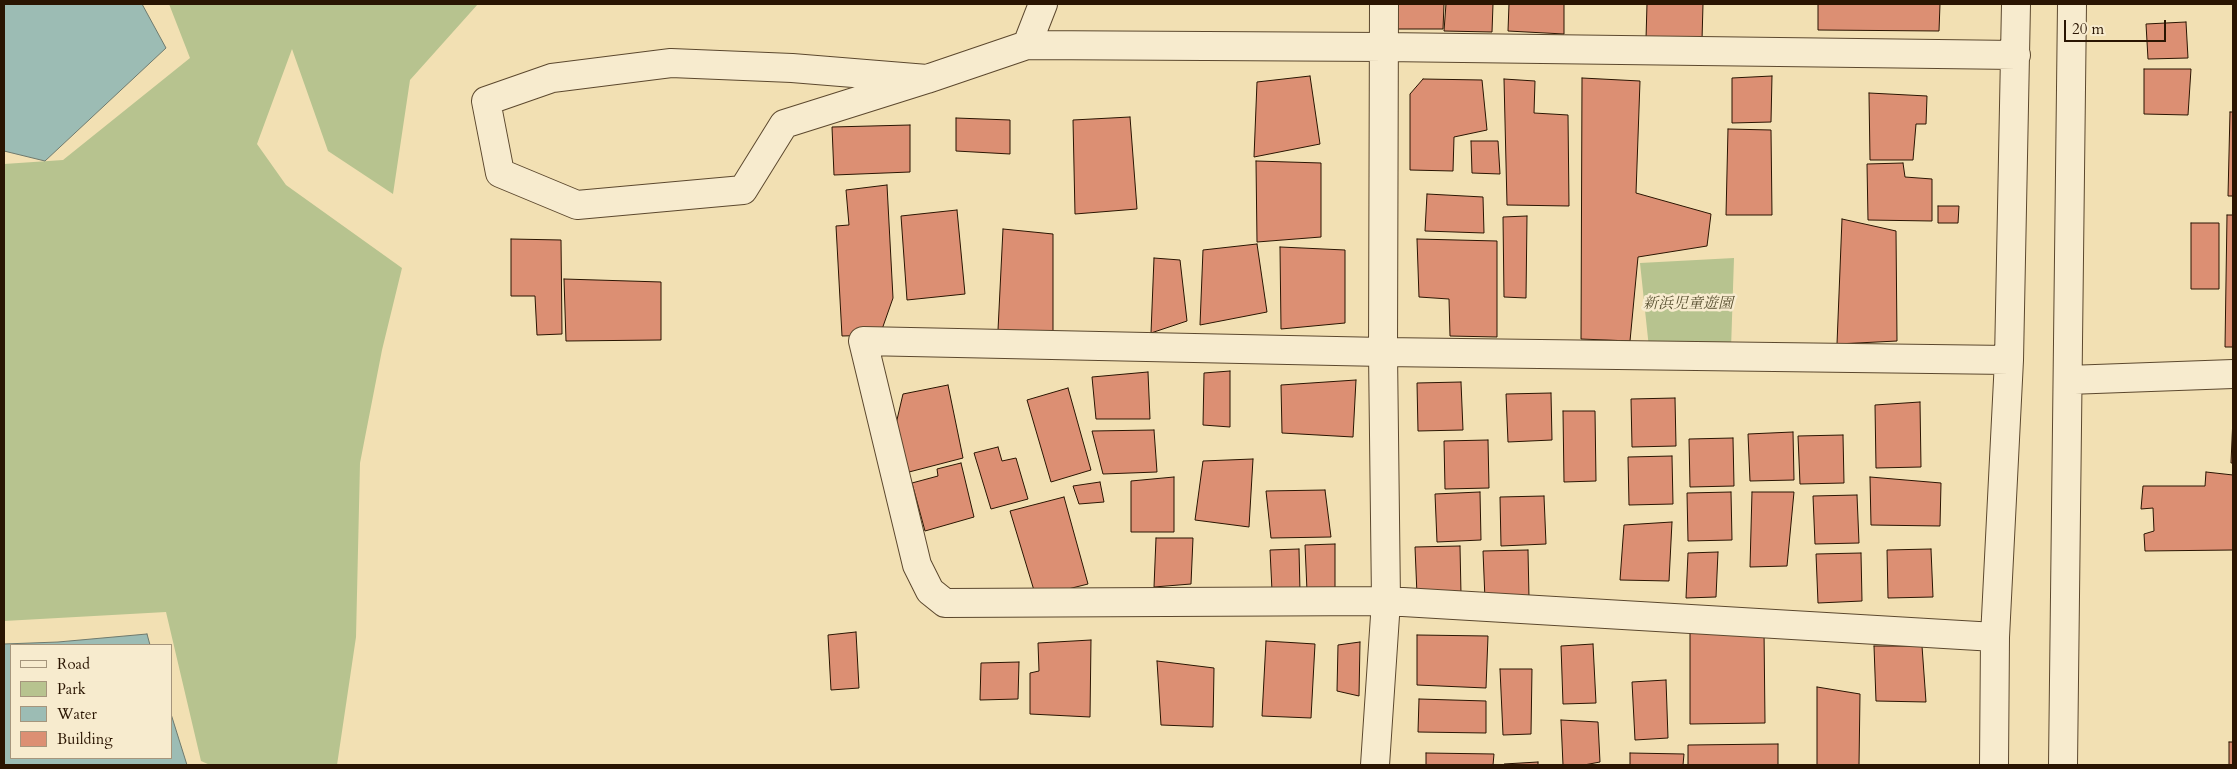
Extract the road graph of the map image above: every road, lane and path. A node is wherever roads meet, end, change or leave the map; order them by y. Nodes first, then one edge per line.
1 (1043, 4) edge
2 (1384, 4) edge
3 (2016, 4) edge
4 (2072, 4) edge
5 (1027, 45) junction
6 (1384, 47) junction
7 (2016, 55) junction
8 (926, 79) junction
9 (1383, 352) junction
10 (2009, 360) junction
11 (2233, 374) edge
12 (2068, 380) junction
13 (1386, 602) junction
14 (1995, 637) junction
15 (1375, 765) edge
16 (1994, 765) edge
17 (2063, 765) edge

1 - 5 street
2 - 6 street
3 - 7 street
4 - 12 street
5 - 6 street
5 - 8 street
6 - 7 street
6 - 9 street
7 - 10 street
8 - 8 street
9 - 10 street
9 - 13 street
9 - 13 street
10 - 14 street
11 - 12 street
12 - 17 street
13 - 14 street
13 - 15 street
14 - 16 street

